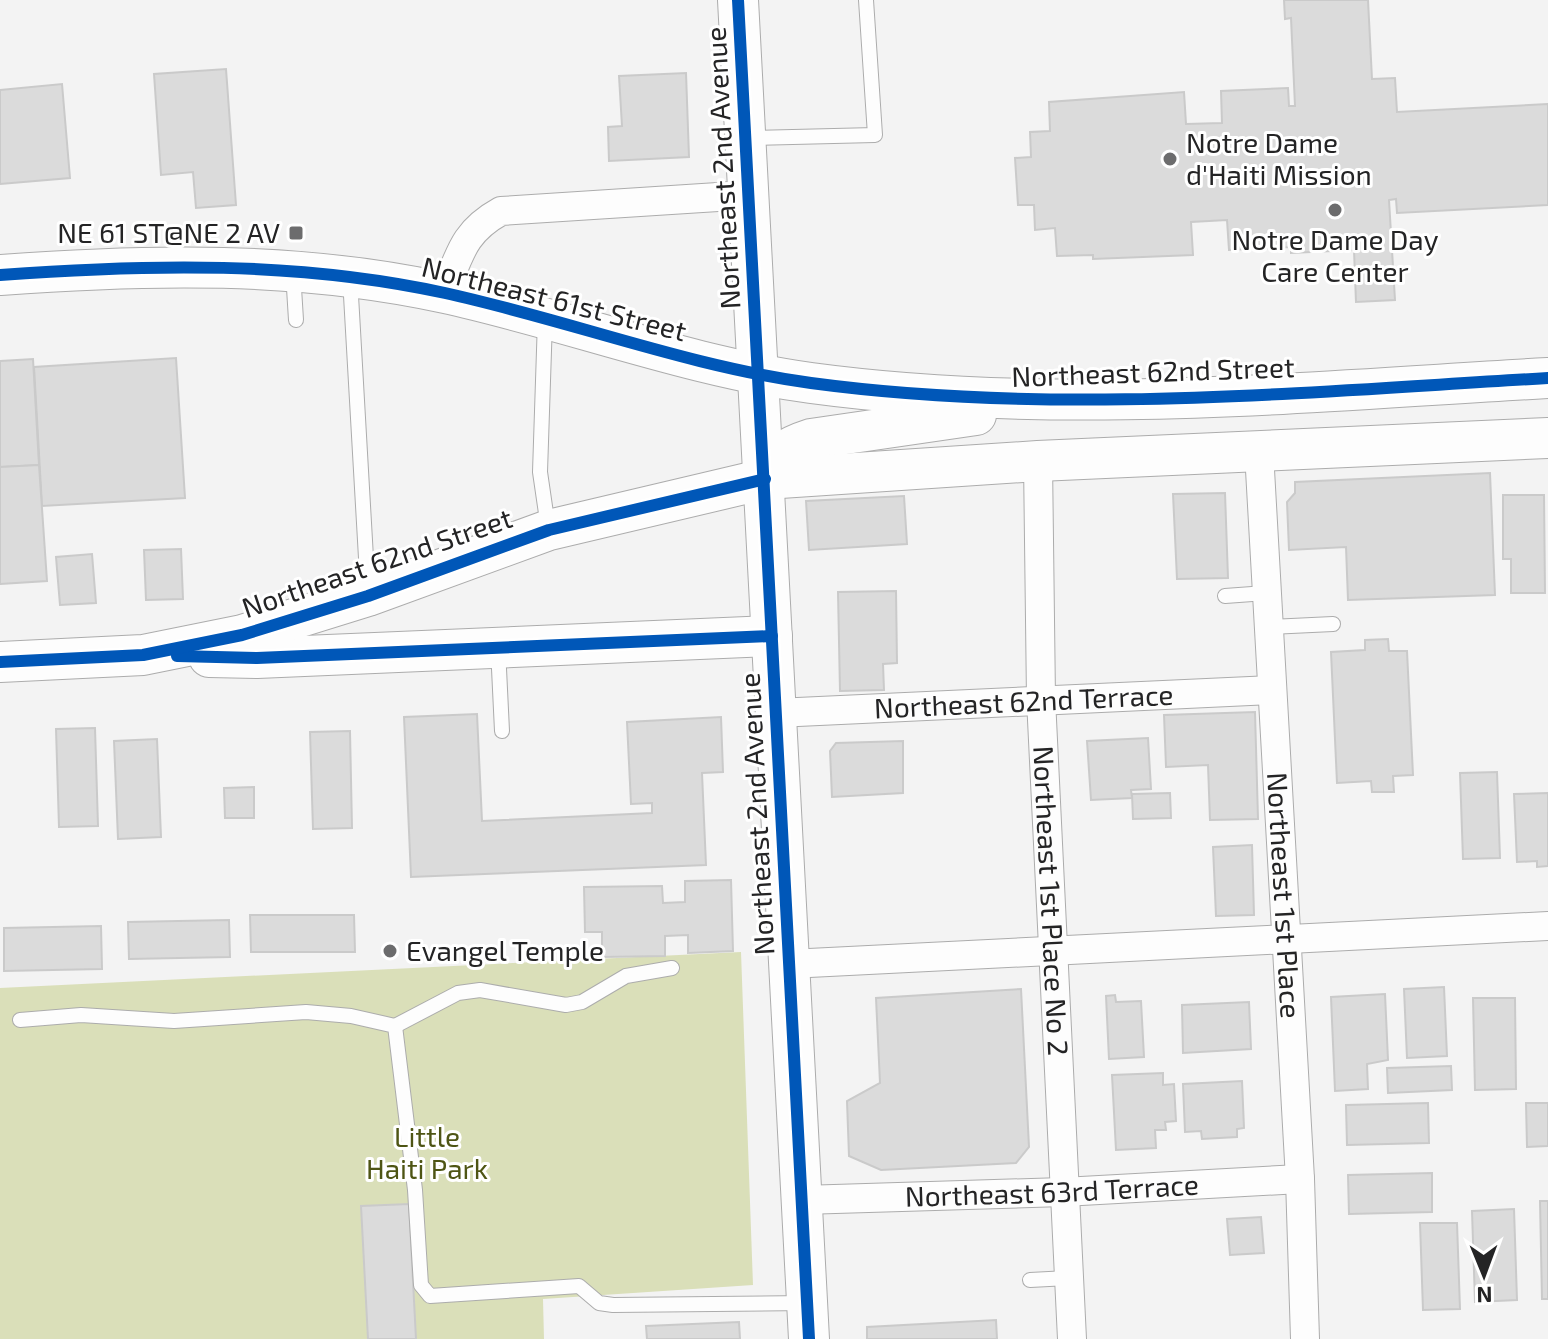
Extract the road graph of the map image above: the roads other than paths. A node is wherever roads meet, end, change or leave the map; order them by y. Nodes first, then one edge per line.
1 (738, 0) edge
2 (866, 0) edge
3 (746, 138) junction
4 (749, 195) junction
5 (293, 272) junction
6 (0, 275) edge
7 (350, 278) junction
8 (444, 293) junction
9 (296, 320) dead end
10 (545, 320) junction
11 (760, 374) junction
12 (1548, 378) edge
13 (1081, 400) junction
14 (1548, 438) edge
15 (1259, 452) junction
16 (1038, 461) junction
17 (765, 479) junction
18 (549, 530) junction
19 (1266, 593) junction
20 (368, 596) junction
21 (1225, 596) dead end
22 (1333, 624) dead end
23 (1269, 627) junction
24 (772, 636) junction
25 (498, 648) junction
26 (143, 655) junction
27 (0, 662) edge
28 (1272, 690) junction
29 (1041, 699) junction
30 (776, 713) junction
31 (502, 731) dead end
32 (1548, 926) edge
33 (1285, 942) junction
34 (1053, 950) junction
35 (789, 964) junction
36 (672, 968) dead end
37 (20, 1020) dead end
38 (395, 1026) junction
39 (1300, 1179) junction
40 (1063, 1192) junction
41 (802, 1200) junction
42 (1068, 1278) junction
43 (1030, 1280) dead end
44 (808, 1321) edge
45 (1072, 1339) edge
46 (1305, 1339) edge

1 - 3 main road, Northeast 2nd Avenue
2 - 3 lane
3 - 4 main road, Northeast 2nd Avenue
4 - 8 street, Northeast 61st Street
4 - 11 main road, Northeast 2nd Avenue
5 - 6 main road, Northeast 61st Street
5 - 7 main road, Northeast 61st Street
5 - 9 lane
7 - 8 main road, Northeast 61st Street
7 - 20 lane
8 - 10 main road, Northeast 61st Street
10 - 11 main road, Northeast 61st Street
10 - 18 lane
11 - 13 main road, Northeast 62nd Street
11 - 17 main road, Northeast 2nd Avenue
12 - 13 main road, Northeast 62nd Street
13 - 17 main road
14 - 15 main road, Northeast 62nd Street
15 - 16 main road, Northeast 62nd Street
15 - 19 street, Northeast 1st Place
16 - 17 main road, Northeast 62nd Street
16 - 29 street, Northeast 1st Place No 2
17 - 18 main road, Northeast 62nd Street
17 - 24 main road, Northeast 2nd Avenue
18 - 20 main road, Northeast 62nd Street
19 - 21 lane
19 - 23 street, Northeast 1st Place
20 - 26 main road, Northeast 62nd Street
22 - 23 lane
23 - 28 street, Northeast 1st Place
24 - 25 main road
24 - 30 main road, Northeast 2nd Avenue
25 - 26 main road
25 - 31 lane
26 - 27 main road, Northeast 62nd Street
28 - 29 street, Northeast 62nd Terrace
28 - 33 street, Northeast 1st Place
29 - 30 street, Northeast 62nd Terrace
29 - 34 street, Northeast 1st Place No 2
30 - 35 main road, Northeast 2nd Avenue
32 - 33 street
33 - 34 street
33 - 39 street, Northeast 1st Place
34 - 35 street
34 - 40 street, Northeast 1st Place No 2
35 - 41 main road, Northeast 2nd Avenue
36 - 38 lane
37 - 38 lane
38 - 44 lane
39 - 40 street, Northeast 63rd Terrace
39 - 46 street, Northeast 1st Place
40 - 41 street, Northeast 63rd Terrace
40 - 42 street, Northeast 1st Place No 2
41 - 44 main road, Northeast 2nd Avenue
42 - 43 lane
42 - 45 street, Northeast 1st Place No 2

